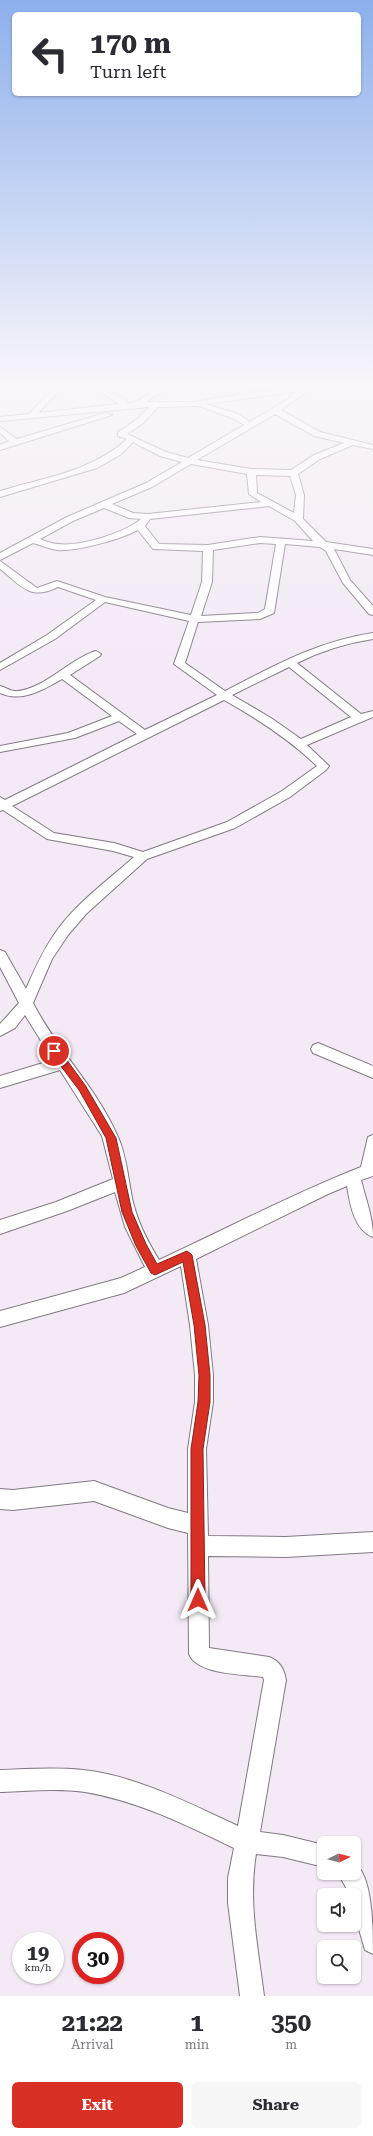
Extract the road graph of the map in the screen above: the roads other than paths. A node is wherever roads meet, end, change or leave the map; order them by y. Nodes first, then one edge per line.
1 (60, 476) edge
2 (163, 476) edge
3 (251, 476) edge
4 (294, 476) edge
5 (0, 494) edge
6 (103, 504) junction
7 (268, 504) junction
8 (148, 517) junction
9 (298, 519) junction
10 (140, 526) junction
11 (31, 539) junction
12 (281, 541) junction
13 (322, 544) junction
14 (208, 548) junction
15 (373, 552) edge
16 (0, 557) edge
17 (0, 564) edge
18 (103, 599) junction
19 (373, 612) edge
20 (195, 619) junction
21 (373, 636) edge
22 (96, 654) dead end
23 (290, 662) junction
24 (0, 667) edge
25 (63, 675) junction
26 (0, 689) edge
27 (224, 695) junction
28 (373, 714) edge
29 (121, 717) junction
30 (359, 718) junction
31 (145, 734) junction
32 (300, 744) junction
33 (0, 748) edge
34 (1, 805) edge
35 (144, 856) junction
36 (0, 956) edge
37 (25, 1006) junction
38 (0, 1032) edge
39 (318, 1049) dead end
40 (63, 1064) junction
41 (373, 1072) edge
42 (0, 1082) edge
43 (373, 1141) edge
44 (370, 1170) edge
45 (352, 1178) junction
46 (121, 1182) junction
47 (0, 1227) edge
48 (373, 1230) edge
49 (187, 1255) junction
50 (155, 1270) junction
51 (0, 1319) edge
52 (0, 1499) edge
53 (198, 1536) junction
54 (373, 1542) edge
55 (0, 1782) edge
56 (245, 1841) junction
57 (317, 1854) edge
58 (355, 1880) edge
59 (373, 1942) edge
60 (252, 1996) edge

1 - 5 street
2 - 6 street
3 - 7 street
4 - 9 street
6 - 8 street
6 - 11 street
7 - 8 street
7 - 9 street
8 - 10 street
9 - 13 street
10 - 11 street
10 - 14 street
11 - 16 street
12 - 13 street
12 - 14 street
12 - 20 street
13 - 15 street
13 - 19 street
14 - 20 street
17 - 18 street
18 - 20 street
18 - 24 street
20 - 27 street
21 - 23 street
22 - 25 street
23 - 27 street
23 - 30 street
25 - 26 street
25 - 29 street
27 - 31 street
27 - 32 street
28 - 30 street
29 - 31 street
29 - 33 street
30 - 32 street
31 - 34 street
32 - 35 street
34 - 35 street
35 - 37 street
36 - 37 street
37 - 38 street
37 - 40 street
39 - 41 street
40 - 42 street
40 - 46 street
43 - 44 street
44 - 45 street
45 - 48 street
45 - 49 street
46 - 47 street
46 - 50 street
49 - 50 street
49 - 53 street
50 - 51 street
52 - 53 street
53 - 54 street
53 - 56 street
55 - 56 street
56 - 57 street
56 - 60 street
58 - 59 street

